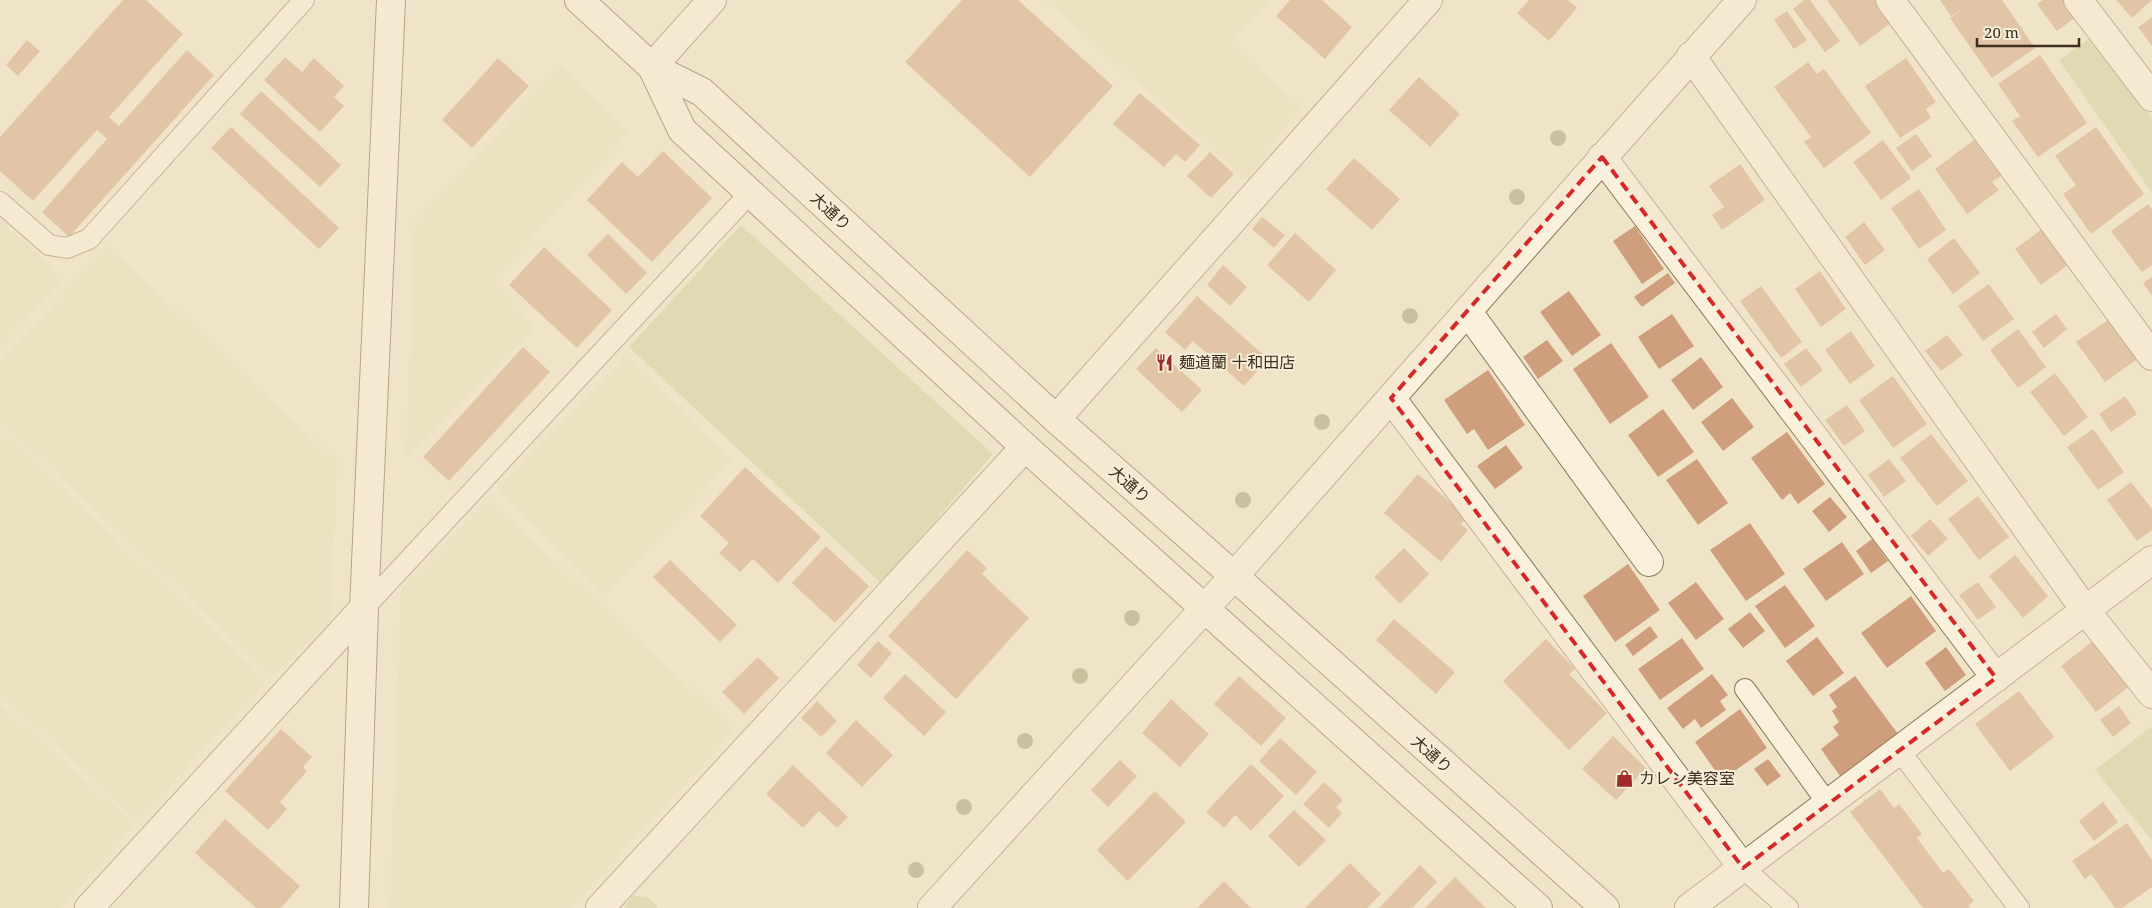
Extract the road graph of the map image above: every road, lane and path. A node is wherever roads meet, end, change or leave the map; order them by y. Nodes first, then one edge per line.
1 (304, 0) edge
2 (391, 0) edge
3 (579, 0) edge
4 (712, 0) edge
5 (1428, 0) edge
6 (1742, 0) edge
7 (1890, 0) edge
8 (2078, 0) edge
9 (1691, 56) junction
10 (652, 67) junction
11 (2152, 96) edge
12 (1602, 157) junction
13 (750, 193) junction
14 (0, 202) edge
15 (1468, 312) junction
16 (2152, 356) edge
17 (1391, 398) junction
18 (1056, 419) junction
19 (1025, 447) junction
20 (2152, 560) edge
21 (1648, 562) dead end
22 (1234, 576) junction
23 (364, 608) junction
24 (1205, 608) junction
25 (2085, 610) junction
26 (1996, 678) junction
27 (1745, 689) dead end
28 (2152, 694) edge
29 (1899, 750) junction
30 (1828, 804) junction
31 (1743, 868) junction
32 (90, 908) edge
33 (354, 908) edge
34 (600, 908) edge
35 (932, 908) edge
36 (1538, 908) edge
37 (1605, 908) edge
38 (1689, 908) edge
39 (1788, 908) edge
40 (2018, 908) edge

1 - 14 lane
2 - 23 street
3 - 10 street, 大通り
4 - 10 street
5 - 18 street
6 - 9 street
7 - 16 street
8 - 11 street
9 - 12 street
9 - 25 street
10 - 13 street, 大通り
10 - 18 street, 大通り
12 - 15 street
12 - 26 street
13 - 19 street, 大通り
13 - 23 lane
15 - 17 street
15 - 21 street
17 - 22 street
17 - 31 street
18 - 22 street, 大通り
19 - 24 street, 大通り
19 - 34 street
20 - 25 street
22 - 24 street
22 - 37 street, 大通り
23 - 32 street
23 - 33 street
24 - 35 street
24 - 36 street, 大通り
25 - 26 street
25 - 28 street
26 - 29 street
27 - 30 lane
29 - 30 street
29 - 40 lane
30 - 31 street
31 - 38 street
31 - 39 lane

